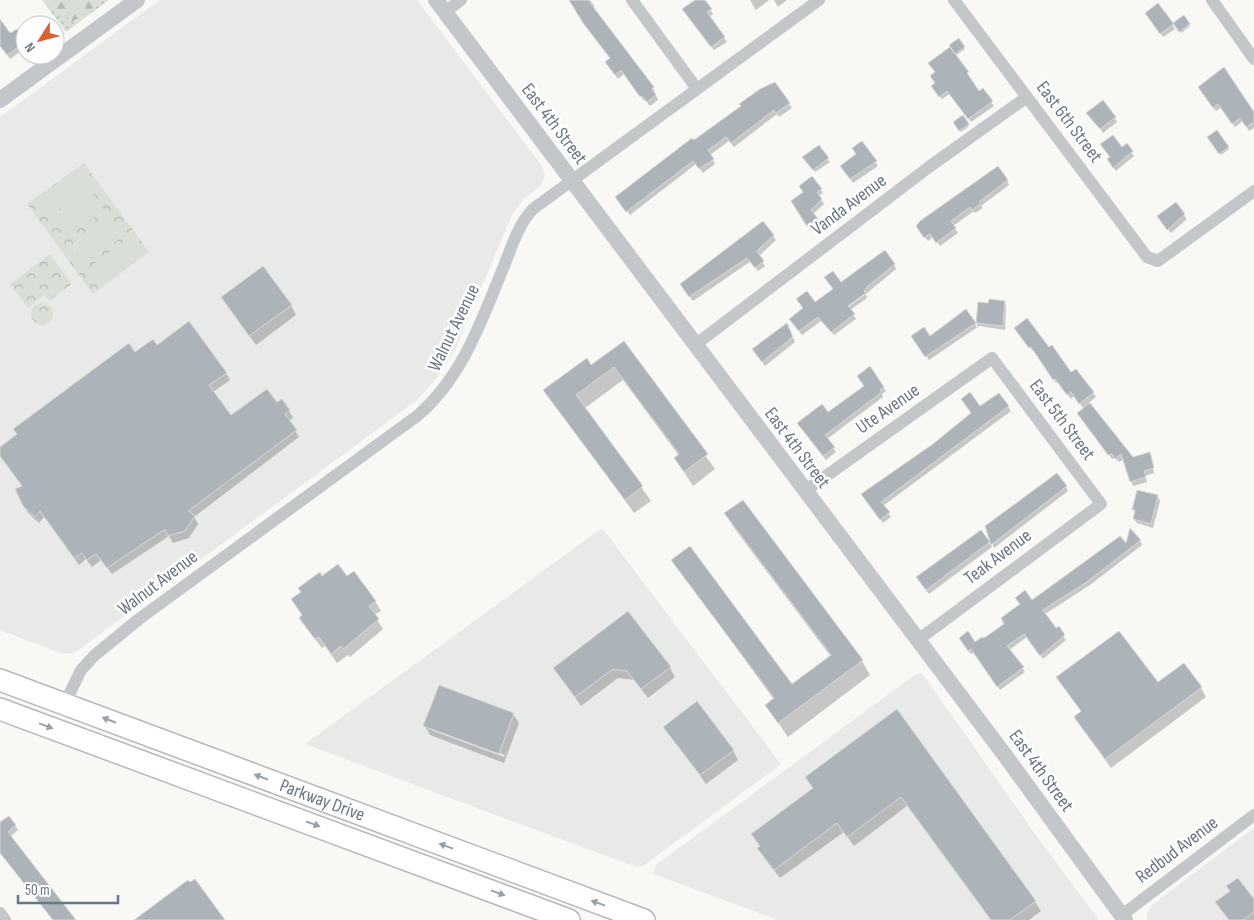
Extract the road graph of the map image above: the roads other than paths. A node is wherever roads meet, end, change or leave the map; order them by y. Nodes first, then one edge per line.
1 (137, 0) edge
2 (461, 0) edge
3 (632, 0) edge
4 (819, 0) edge
5 (954, 0) edge
6 (1212, 0) edge
7 (441, 6) edge
8 (1254, 59) edge
9 (697, 89) junction
10 (1026, 97) junction
11 (0, 100) edge
12 (570, 180) junction
13 (1254, 191) edge
14 (695, 345) junction
15 (992, 358) joint
16 (805, 491) junction
17 (1101, 504) joint
18 (918, 640) junction
19 (0, 680) edge
20 (0, 693) edge
21 (65, 703) junction
22 (0, 709) edge
23 (223, 791) junction
24 (1254, 815) edge
25 (0, 913) edge
26 (1124, 918) edge
27 (5, 920) edge
28 (569, 920) edge
29 (642, 920) edge

1 - 11 street
2 - 7 street
3 - 9 street
4 - 9 street, Walnut Avenue
5 - 10 street, East 6th Street
6 - 8 street
7 - 12 street, East 4th Street
9 - 12 street, Walnut Avenue
10 - 13 street, East 6th Street
10 - 14 street, Vanda Avenue
12 - 14 street, East 4th Street
12 - 21 street, Walnut Avenue
14 - 16 street, East 4th Street
15 - 16 street, Ute Avenue
15 - 17 street, East 5th Street
16 - 18 street, East 4th Street
17 - 18 street, Teak Avenue
18 - 26 street, East 4th Street
19 - 21 highway, Parkway Drive
20 - 21 highway
21 - 23 highway
29 -> 21 highway, Parkway Drive
22 -> 23 highway, Parkway Drive
23 -> 28 highway, Parkway Drive
24 - 26 street, Redbud Avenue
25 - 27 street

